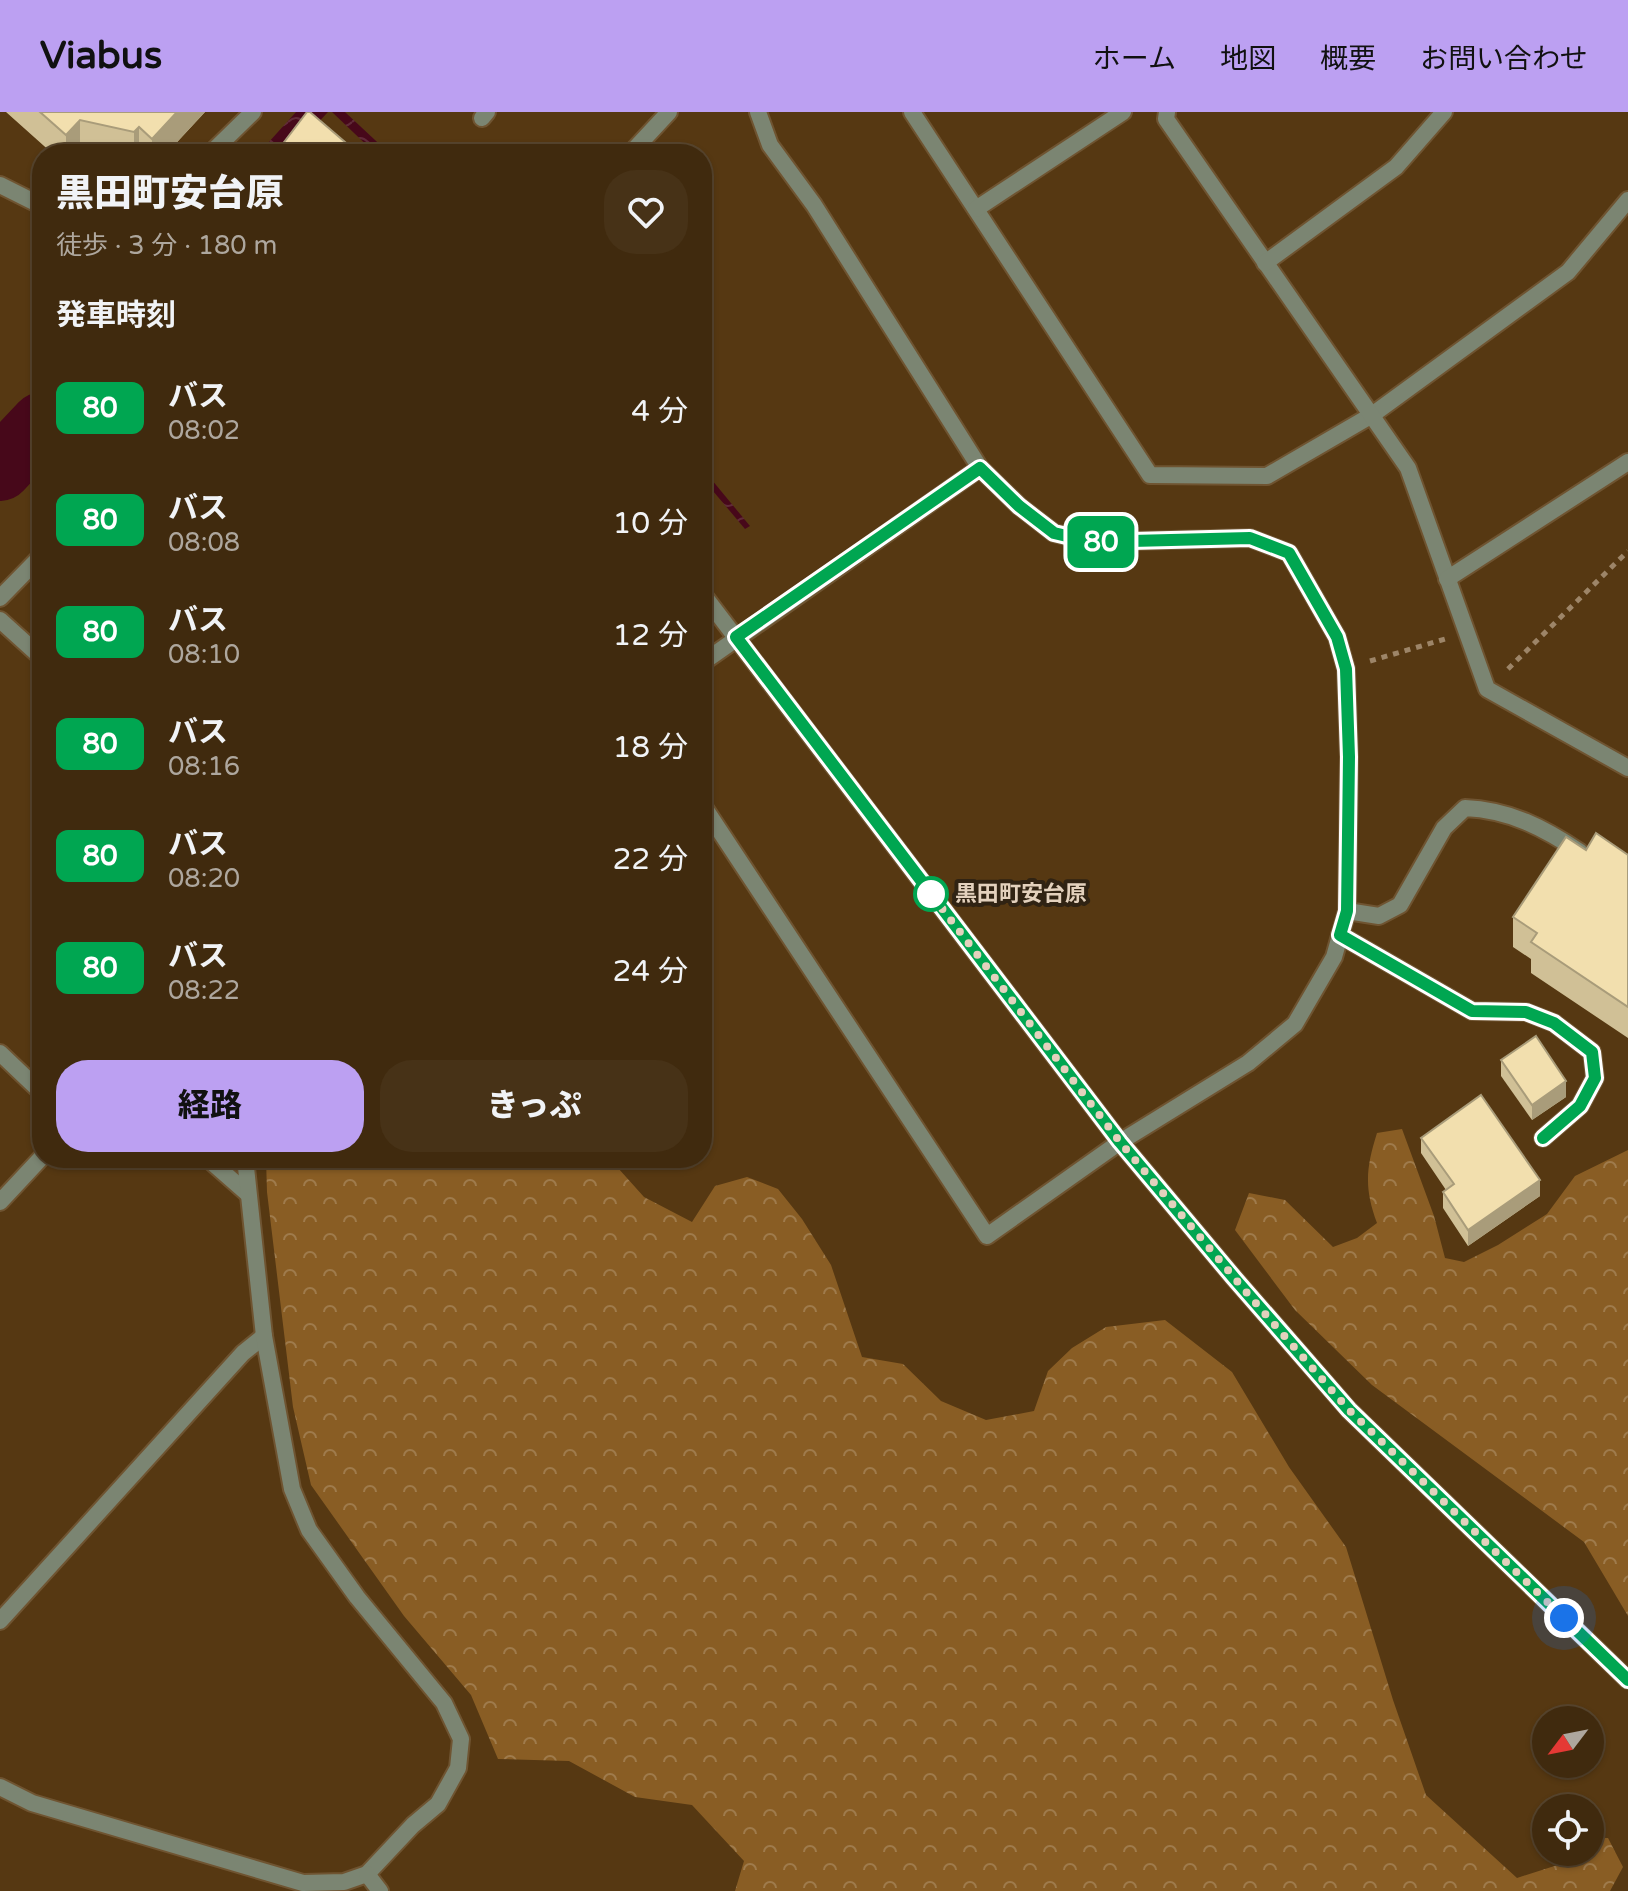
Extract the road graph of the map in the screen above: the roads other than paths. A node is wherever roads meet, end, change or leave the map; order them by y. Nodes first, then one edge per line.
1 (253, 112) edge
2 (669, 112) edge
3 (758, 112) edge
4 (912, 112) edge
5 (1123, 112) edge
6 (1167, 112) edge
7 (1444, 112) edge
8 (220, 144) edge
9 (639, 144) edge
10 (0, 185) edge
11 (1628, 200) edge
12 (32, 201) edge
13 (976, 209) junction
14 (1265, 263) junction
15 (1372, 415) junction
16 (1628, 462) edge
17 (980, 468) junction
18 (32, 565) edge
19 (1447, 579) junction
20 (0, 598) edge
21 (712, 606) edge
22 (0, 620) edge
23 (736, 637) junction
24 (32, 649) edge
25 (712, 655) edge
26 (1628, 768) edge
27 (712, 819) edge
28 (1584, 855) edge
29 (1347, 911) junction
30 (1340, 935) junction
31 (0, 1053) edge
32 (32, 1083) edge
33 (1543, 1138) dead end
34 (1120, 1142) junction
35 (32, 1168) edge
36 (218, 1168) edge
37 (246, 1168) edge
38 (248, 1194) junction
39 (0, 1202) edge
40 (264, 1336) junction
41 (0, 1621) edge
42 (1628, 1680) edge
43 (0, 1787) edge
44 (367, 1874) junction
45 (380, 1891) edge

1 - 8 street
2 - 9 street
3 - 17 street
4 - 13 street
5 - 13 street
6 - 14 street
7 - 14 street
10 - 12 street
11 - 15 street
13 - 15 street
14 - 15 street
15 - 19 street
16 - 19 street
17 - 23 street
17 - 29 street
18 - 20 street
19 - 26 street
21 - 23 street
22 - 24 street
23 - 25 street
23 - 34 street
27 - 34 street
28 - 29 street
29 - 30 street
30 - 33 street
30 - 34 street
31 - 32 street
34 - 42 street
35 - 39 street
36 - 38 street
37 - 38 street
38 - 40 street
40 - 41 street
40 - 44 street
43 - 44 street
44 - 45 street

